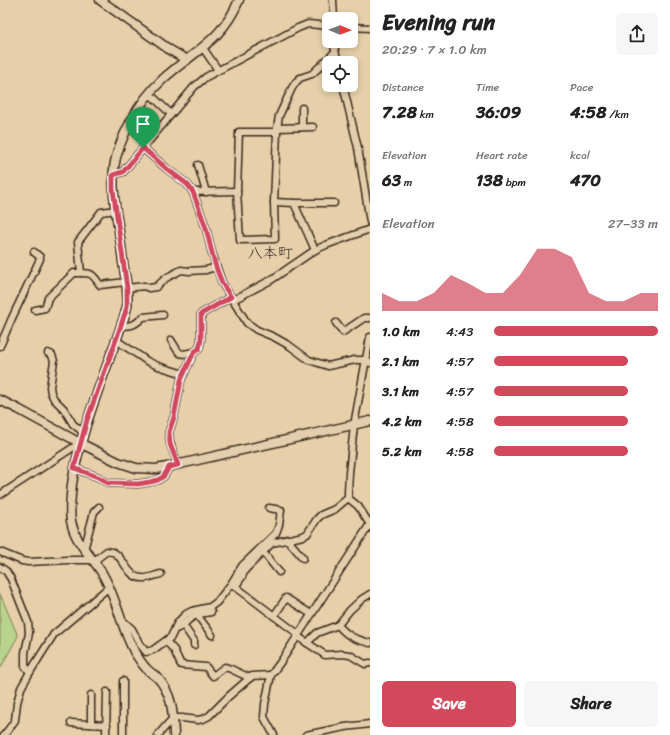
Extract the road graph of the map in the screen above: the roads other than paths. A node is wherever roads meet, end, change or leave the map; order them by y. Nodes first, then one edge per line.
1 (100, 0) edge
2 (239, 0) edge
3 (332, 0) edge
4 (333, 12) edge
5 (322, 25) edge
6 (358, 27) edge
7 (370, 28) edge
8 (203, 48) junction
9 (335, 48) edge
10 (336, 52) junction
11 (337, 56) edge
12 (187, 60) junction
13 (218, 70) junction
14 (345, 92) edge
15 (150, 94) junction
16 (302, 108) dead end
17 (171, 114) junction
18 (302, 127) junction
19 (313, 127) dead end
20 (277, 130) junction
21 (143, 148) junction
22 (198, 165) dead end
23 (113, 175) junction
24 (236, 191) junction
25 (193, 192) junction
26 (206, 192) junction
27 (274, 202) junction
28 (294, 203) junction
29 (334, 203) dead end
30 (116, 210) junction
31 (370, 222) edge
32 (370, 229) edge
33 (315, 250) junction
34 (34, 252) dead end
35 (216, 267) junction
36 (82, 273) junction
37 (127, 285) junction
38 (232, 298) junction
39 (35, 310) dead end
40 (163, 315) dead end
41 (370, 318) edge
42 (336, 323) dead end
43 (121, 326) junction
44 (370, 338) edge
45 (116, 340) junction
46 (171, 340) dead end
47 (0, 346) edge
48 (194, 352) junction
49 (48, 353) dead end
50 (368, 362) edge
51 (184, 374) junction
52 (0, 400) edge
53 (370, 421) edge
54 (354, 425) junction
55 (83, 432) junction
56 (80, 443) junction
57 (173, 466) junction
58 (74, 468) junction
59 (0, 495) edge
60 (348, 498) junction
61 (99, 507) dead end
62 (269, 508) dead end
63 (370, 524) edge
64 (288, 539) junction
65 (84, 550) junction
66 (0, 552) edge
67 (263, 552) junction
68 (303, 558) dead end
69 (94, 561) junction
70 (0, 567) edge
71 (279, 572) dead end
72 (161, 574) dead end
73 (233, 585) junction
74 (110, 587) junction
75 (370, 594) edge
76 (211, 612) dead end
77 (312, 614) junction
78 (197, 615) junction
79 (274, 616) junction
80 (122, 620) junction
81 (338, 624) junction
82 (183, 625) junction
83 (175, 629) junction
84 (212, 635) dead end
85 (298, 635) junction
86 (166, 641) junction
87 (307, 643) junction
88 (370, 643) edge
89 (194, 645) dead end
90 (370, 663) edge
91 (30, 672) junction
92 (271, 674) junction
93 (250, 678) junction
94 (123, 681) dead end
95 (107, 692) dead end
96 (91, 695) dead end
97 (173, 718) junction
98 (71, 723) dead end
99 (91, 724) junction
100 (370, 724) edge
101 (107, 725) junction
102 (4, 735) edge
103 (106, 735) edge
104 (123, 735) edge
105 (158, 735) edge
106 (174, 735) edge
107 (274, 735) edge
108 (306, 735) edge

1 - 12 street
2 - 8 street
3 - 4 street
5 - 13 street
6 - 7 street
8 - 12 street
8 - 13 street
9 - 10 street
10 - 11 street
10 - 20 street
12 - 15 street
13 - 17 street
14 - 31 street
15 - 17 street
15 - 23 street
16 - 18 street
17 - 21 street
18 - 19 street
18 - 20 street
20 - 24 street
20 - 27 street
21 - 23 street
21 - 25 street
22 - 26 street
23 - 30 street
24 - 26 street
24 - 27 street
25 - 26 street
25 - 35 street
27 - 28 street
28 - 29 street
28 - 33 street
30 - 36 street
30 - 37 street
32 - 33 street
33 - 38 street
34 - 47 street
35 - 37 street
35 - 38 street
36 - 37 street
36 - 39 street
37 - 43 street
38 - 48 street
38 - 50 street
40 - 43 street
41 - 42 street
43 - 45 street
44 - 50 street
45 - 51 street
45 - 55 street
46 - 48 street
48 - 51 street
49 - 55 street
50 - 54 street
51 - 57 street
52 - 56 street
53 - 54 street
54 - 57 street
54 - 60 street
55 - 56 street
56 - 57 street
56 - 58 street
56 - 59 street
57 - 58 street
58 - 65 street
60 - 63 street
60 - 64 street
61 - 65 street
62 - 73 street
63 - 77 street
64 - 67 street
64 - 68 street
65 - 69 street
66 - 69 street
67 - 71 street
67 - 73 street
69 - 72 street
69 - 74 street
70 - 91 street
73 - 79 street
73 - 83 street
74 - 80 street
74 - 91 street
75 - 81 street
76 - 78 street
77 - 79 street
77 - 85 street
78 - 82 street
78 - 84 street
79 - 85 street
80 - 86 street
80 - 97 street
81 - 87 street
81 - 88 street
82 - 83 street
82 - 89 street
83 - 86 street
85 - 87 street
85 - 92 street
86 - 93 street
87 - 90 street
91 - 102 street
92 - 93 street
92 - 107 street
93 - 97 street
94 - 104 street
95 - 101 street
96 - 99 street
97 - 105 street
97 - 106 street
98 - 99 street
99 - 101 street
100 - 108 street
101 - 103 street

